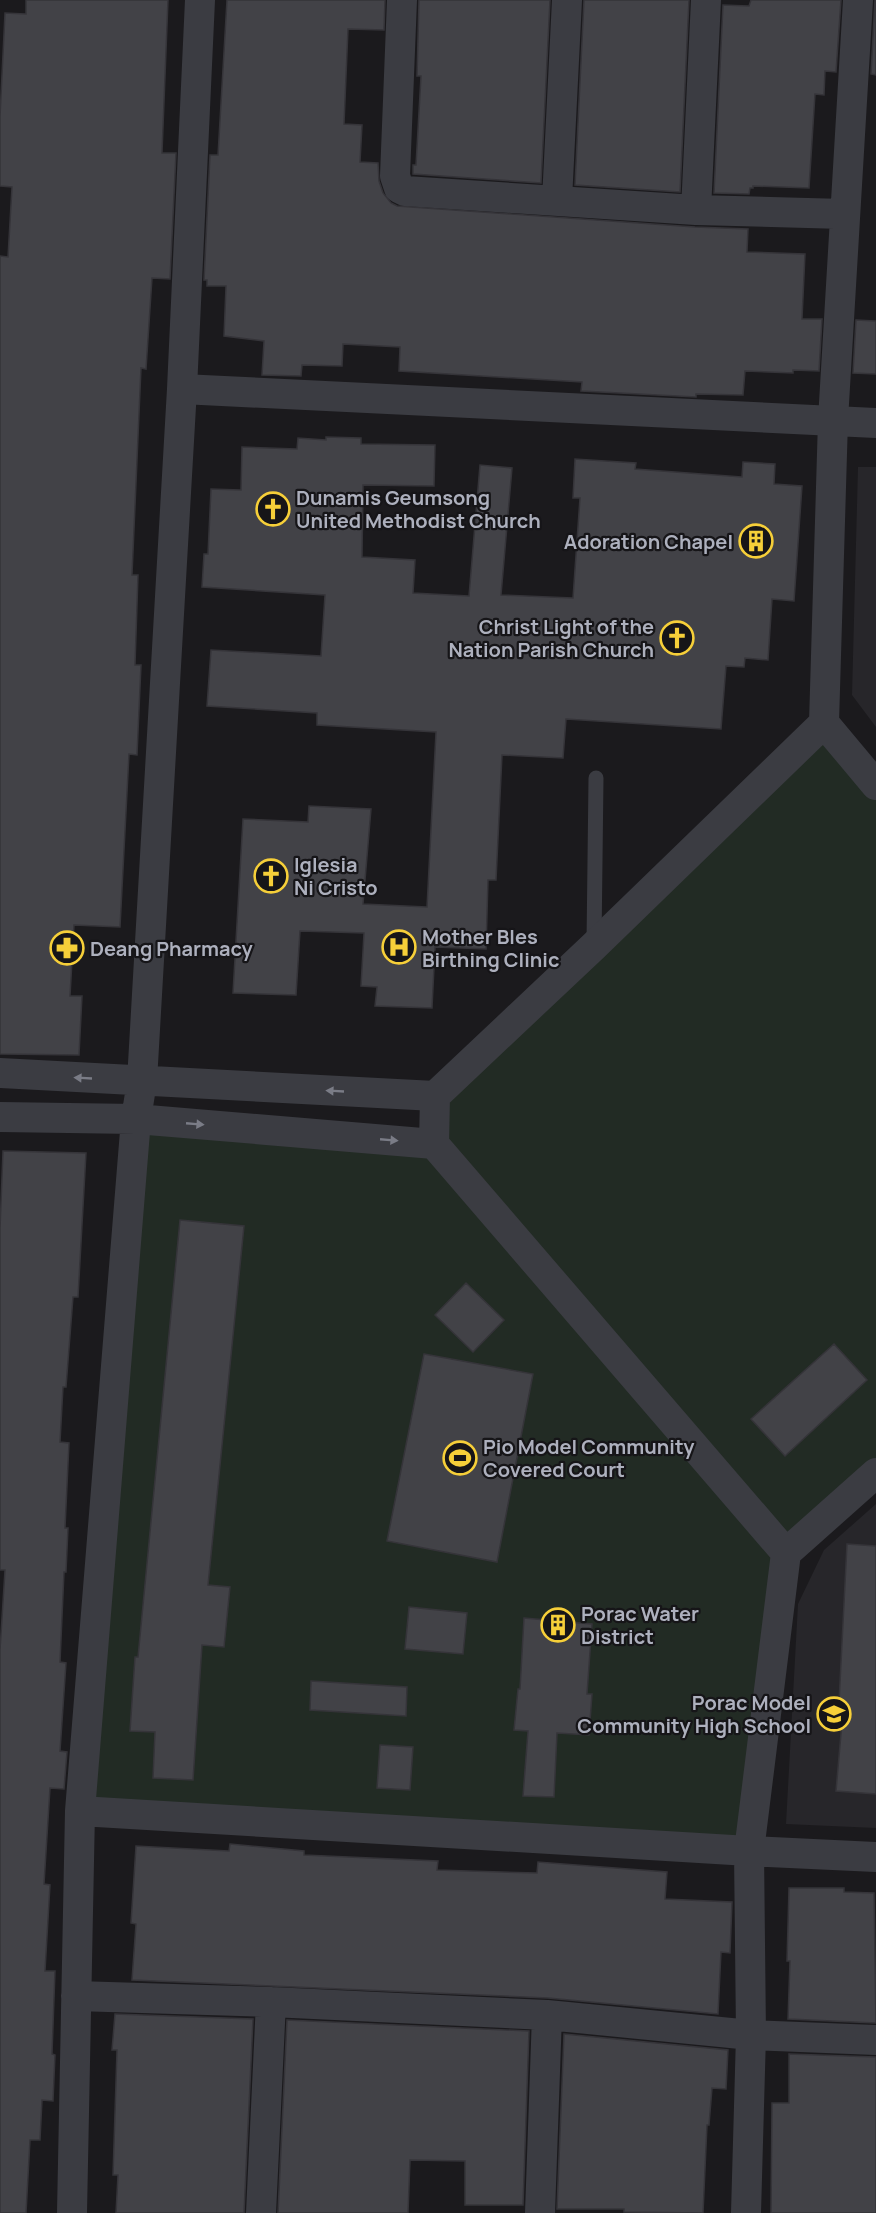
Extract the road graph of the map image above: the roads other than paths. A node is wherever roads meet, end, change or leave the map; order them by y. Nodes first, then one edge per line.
1 (200, 0) edge
2 (402, 0) edge
3 (567, 0) edge
4 (706, 0) edge
5 (858, 0) edge
6 (557, 200) junction
7 (696, 210) junction
8 (844, 214) junction
9 (182, 389) junction
10 (833, 420) junction
11 (876, 423) edge
12 (824, 723) junction
13 (596, 778) dead end
14 (876, 786) edge
15 (594, 946) junction
16 (0, 1073) edge
17 (142, 1081) junction
18 (435, 1096) junction
19 (0, 1117) edge
20 (136, 1119) junction
21 (434, 1144) junction
22 (876, 1473) edge
23 (786, 1553) junction
24 (80, 1811) junction
25 (749, 1851) junction
26 (876, 1857) edge
27 (76, 1996) junction
28 (272, 2002) junction
29 (547, 2015) junction
30 (751, 2035) junction
31 (876, 2040) edge
32 (72, 2213) edge
33 (261, 2213) edge
34 (540, 2213) edge
35 (746, 2213) edge

1 - 9 street
2 - 6 street
3 - 6 street
4 - 7 street
5 - 8 street
6 - 7 street
7 - 8 street
8 - 10 street
9 - 10 street
9 - 17 street
10 - 11 street
10 - 12 street
12 - 14 street
12 - 15 street
13 - 15 lane
15 - 18 street
17 -> 16 street
18 -> 17 street
17 - 20 street
18 - 21 street
19 - 20 street
20 -> 21 street
20 - 24 street
21 - 23 street
22 - 23 street
23 - 25 street
24 - 25 street
24 - 27 street
25 - 26 street
25 - 30 street
27 - 28 street
27 - 32 street
28 - 29 street
28 - 33 street
29 - 30 street
29 - 34 street
30 - 31 street
30 - 35 street

